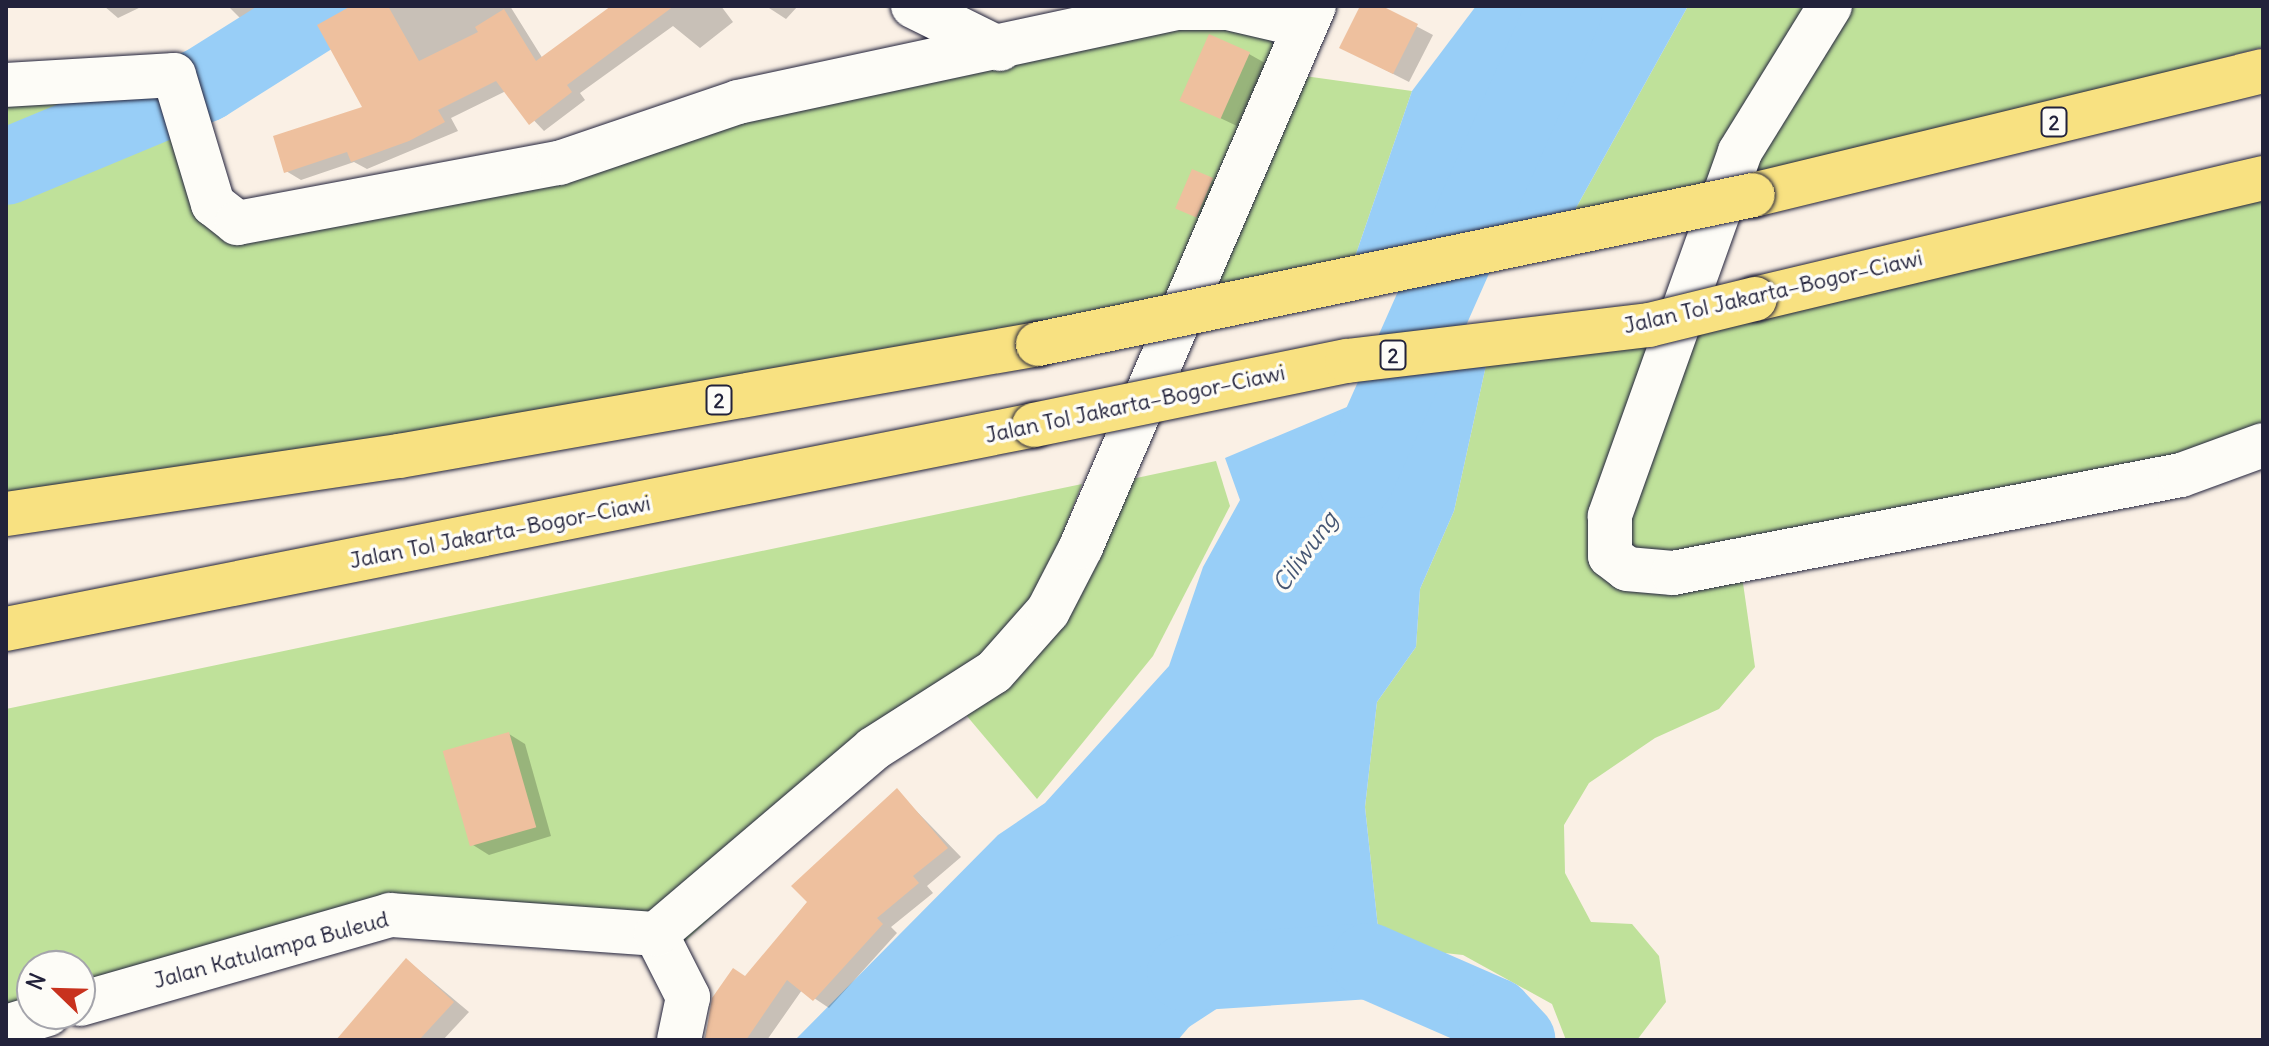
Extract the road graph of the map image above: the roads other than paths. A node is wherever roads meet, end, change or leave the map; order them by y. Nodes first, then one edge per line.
1 (913, 6) edge
2 (1830, 6) edge
3 (1307, 15) edge
4 (2263, 48) edge
5 (1000, 49) junction
6 (2263, 71) edge
7 (6, 85) edge
8 (2140, 101) junction
9 (2263, 178) edge
10 (2263, 445) edge
11 (6, 514) edge
12 (6, 629) edge
13 (656, 934) junction
14 (96, 999) edge
15 (679, 1040) edge

1 - 5 street
2 - 10 street
3 - 5 street
3 - 13 street
4 - 8 highway
5 - 7 street
6 - 8 highway, 2
8 - 11 highway, 2, bridge
9 - 12 highway, Jalan Tol Jakarta–Bogor–Ciawi / 2, bridge
13 - 14 street, Jalan Katulampa Buleud
13 - 15 street

